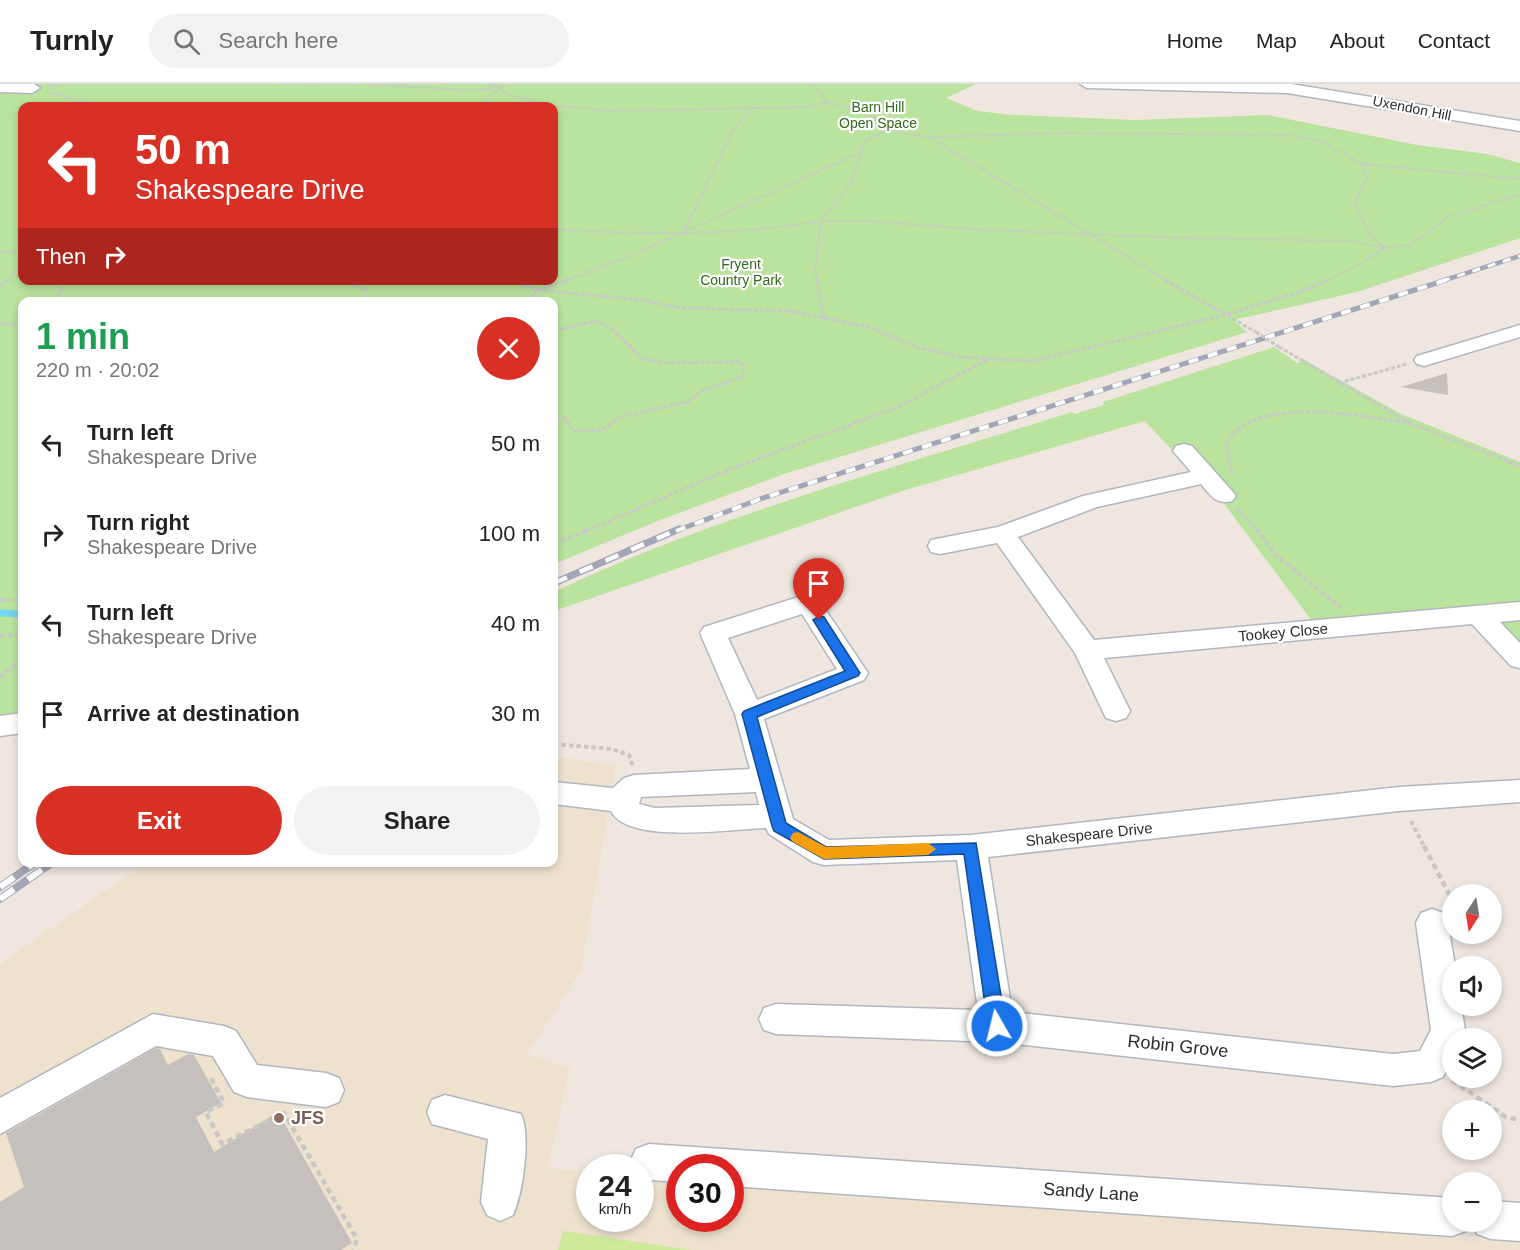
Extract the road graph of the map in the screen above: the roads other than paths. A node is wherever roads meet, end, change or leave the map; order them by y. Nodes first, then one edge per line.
1 (1097, 84) edge
2 (1165, 85) edge
3 (0, 87) edge
4 (32, 88) road end
5 (1520, 126) edge
6 (1520, 331) edge
7 (1424, 360) road end
8 (1184, 451) dead end
9 (1206, 476) junction
10 (1224, 496) road end
11 (1004, 534) junction
12 (940, 546) dead end
13 (1520, 611) edge
14 (1479, 616) junction
15 (1087, 650) junction
16 (1520, 659) edge
17 (1116, 711) dead end
18 (749, 714) junction
19 (18, 724) edge
20 (0, 726) edge
21 (765, 780) junction
22 (1520, 791) edge
23 (558, 793) edge
24 (632, 793) junction
25 (776, 816) junction
26 (971, 848) junction
27 (1444, 944) edge
28 (776, 1019) dead end
29 (997, 1026) junction
30 (326, 1090) dead end
31 (445, 1112) dead end
32 (0, 1117) edge
33 (744, 1168) edge
34 (500, 1202) dead end
35 (1442, 1216) edge
36 (1502, 1221) edge
37 (1520, 1222) edge

1 - 2 street, Uxendon Hill
2 - 5 street, Uxendon Hill
3 - 4 street
6 - 7 street
8 - 9 street
9 - 10 street
9 - 11 street
11 - 12 street
11 - 15 street
13 - 14 street, Tookey Close
14 - 15 street, Tookey Close
14 - 16 street
15 - 17 street
18 - 18 street, Shakespeare Drive
18 - 21 street, Shakespeare Drive
19 - 20 street
21 - 24 street
21 - 25 street, Shakespeare Drive
22 - 26 street, Shakespeare Drive
23 - 24 street
24 - 25 street
25 - 26 street, Shakespeare Drive
26 - 29 street
27 - 29 street, Robin Grove
28 - 29 street, Robin Grove
30 - 32 street
31 - 34 street
33 - 35 street, Sandy Lane
36 - 37 street

